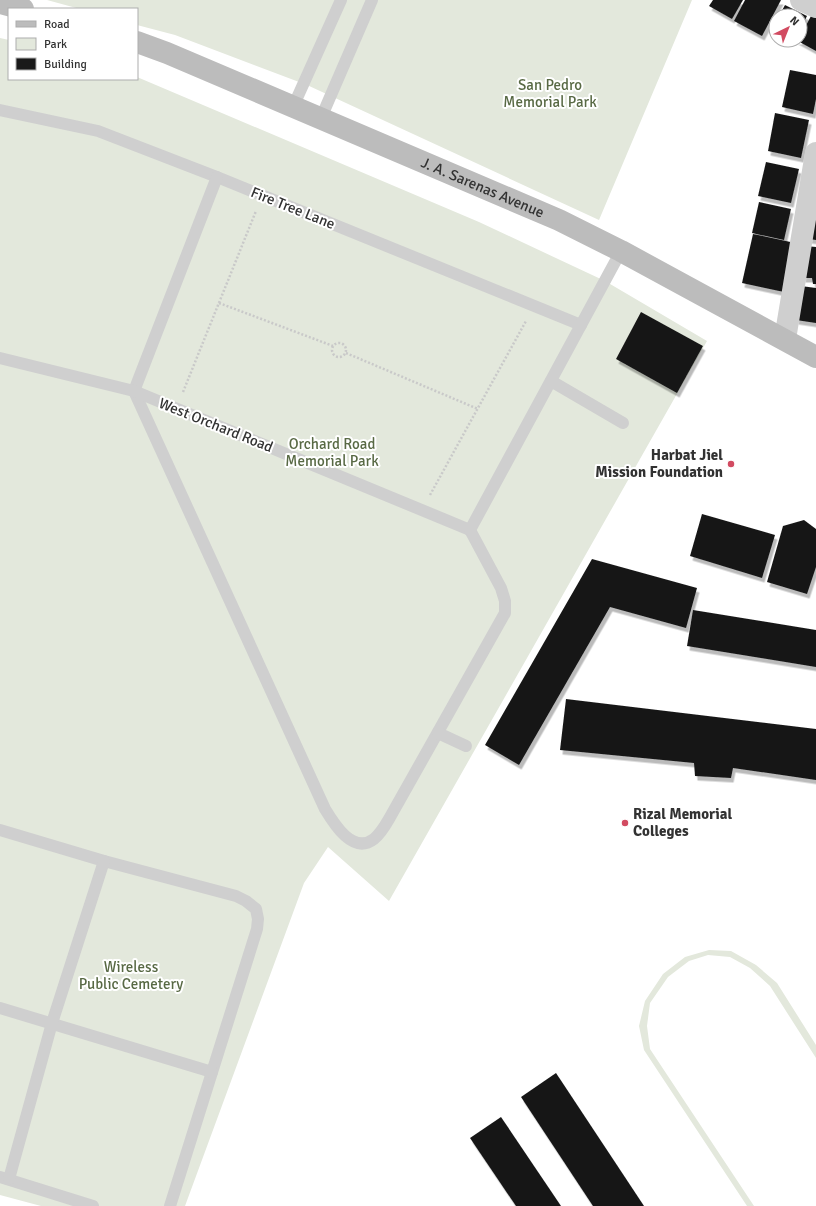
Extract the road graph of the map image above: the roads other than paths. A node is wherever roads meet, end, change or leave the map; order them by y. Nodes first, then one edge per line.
1 (341, 0) edge
2 (372, 0) edge
3 (801, 0) edge
4 (0, 3) edge
5 (816, 7) edge
6 (19, 8) edge
7 (138, 42) edge
8 (293, 107) junction
9 (0, 110) edge
10 (321, 118) junction
11 (816, 153) edge
12 (217, 177) junction
13 (621, 251) junction
14 (581, 325) junction
15 (785, 339) junction
16 (816, 357) edge
17 (0, 358) edge
18 (551, 381) junction
19 (134, 391) junction
20 (622, 423) dead end
21 (470, 530) junction
22 (438, 733) junction
23 (466, 746) dead end
24 (0, 830) edge
25 (104, 861) junction
26 (0, 1008) edge
27 (52, 1024) junction
28 (212, 1072) junction
29 (4, 1178) edge
30 (93, 1206) edge
31 (170, 1206) edge

1 - 8 lane
2 - 10 lane
3 - 5 street
4 - 6 main road
7 - 8 main road, J. A. Sarenas Avenue
8 - 10 main road, J. A. Sarenas Avenue
9 - 12 lane, Fire Tree Lane
10 - 13 main road, J. A. Sarenas Avenue
11 - 15 street
12 - 14 lane, Fire Tree Lane
12 - 19 lane
13 - 14 lane
13 - 15 main road, J. A. Sarenas Avenue
14 - 18 lane
15 - 16 main road, J. A. Sarenas Avenue
17 - 19 lane, West Orchard Road
18 - 20 lane
18 - 21 lane
19 - 21 lane, West Orchard Road
19 - 22 lane
21 - 22 lane
22 - 23 lane
24 - 25 lane
25 - 27 lane
25 - 28 lane
26 - 27 lane
27 - 28 lane
27 - 29 lane
28 - 31 lane
29 - 30 lane

